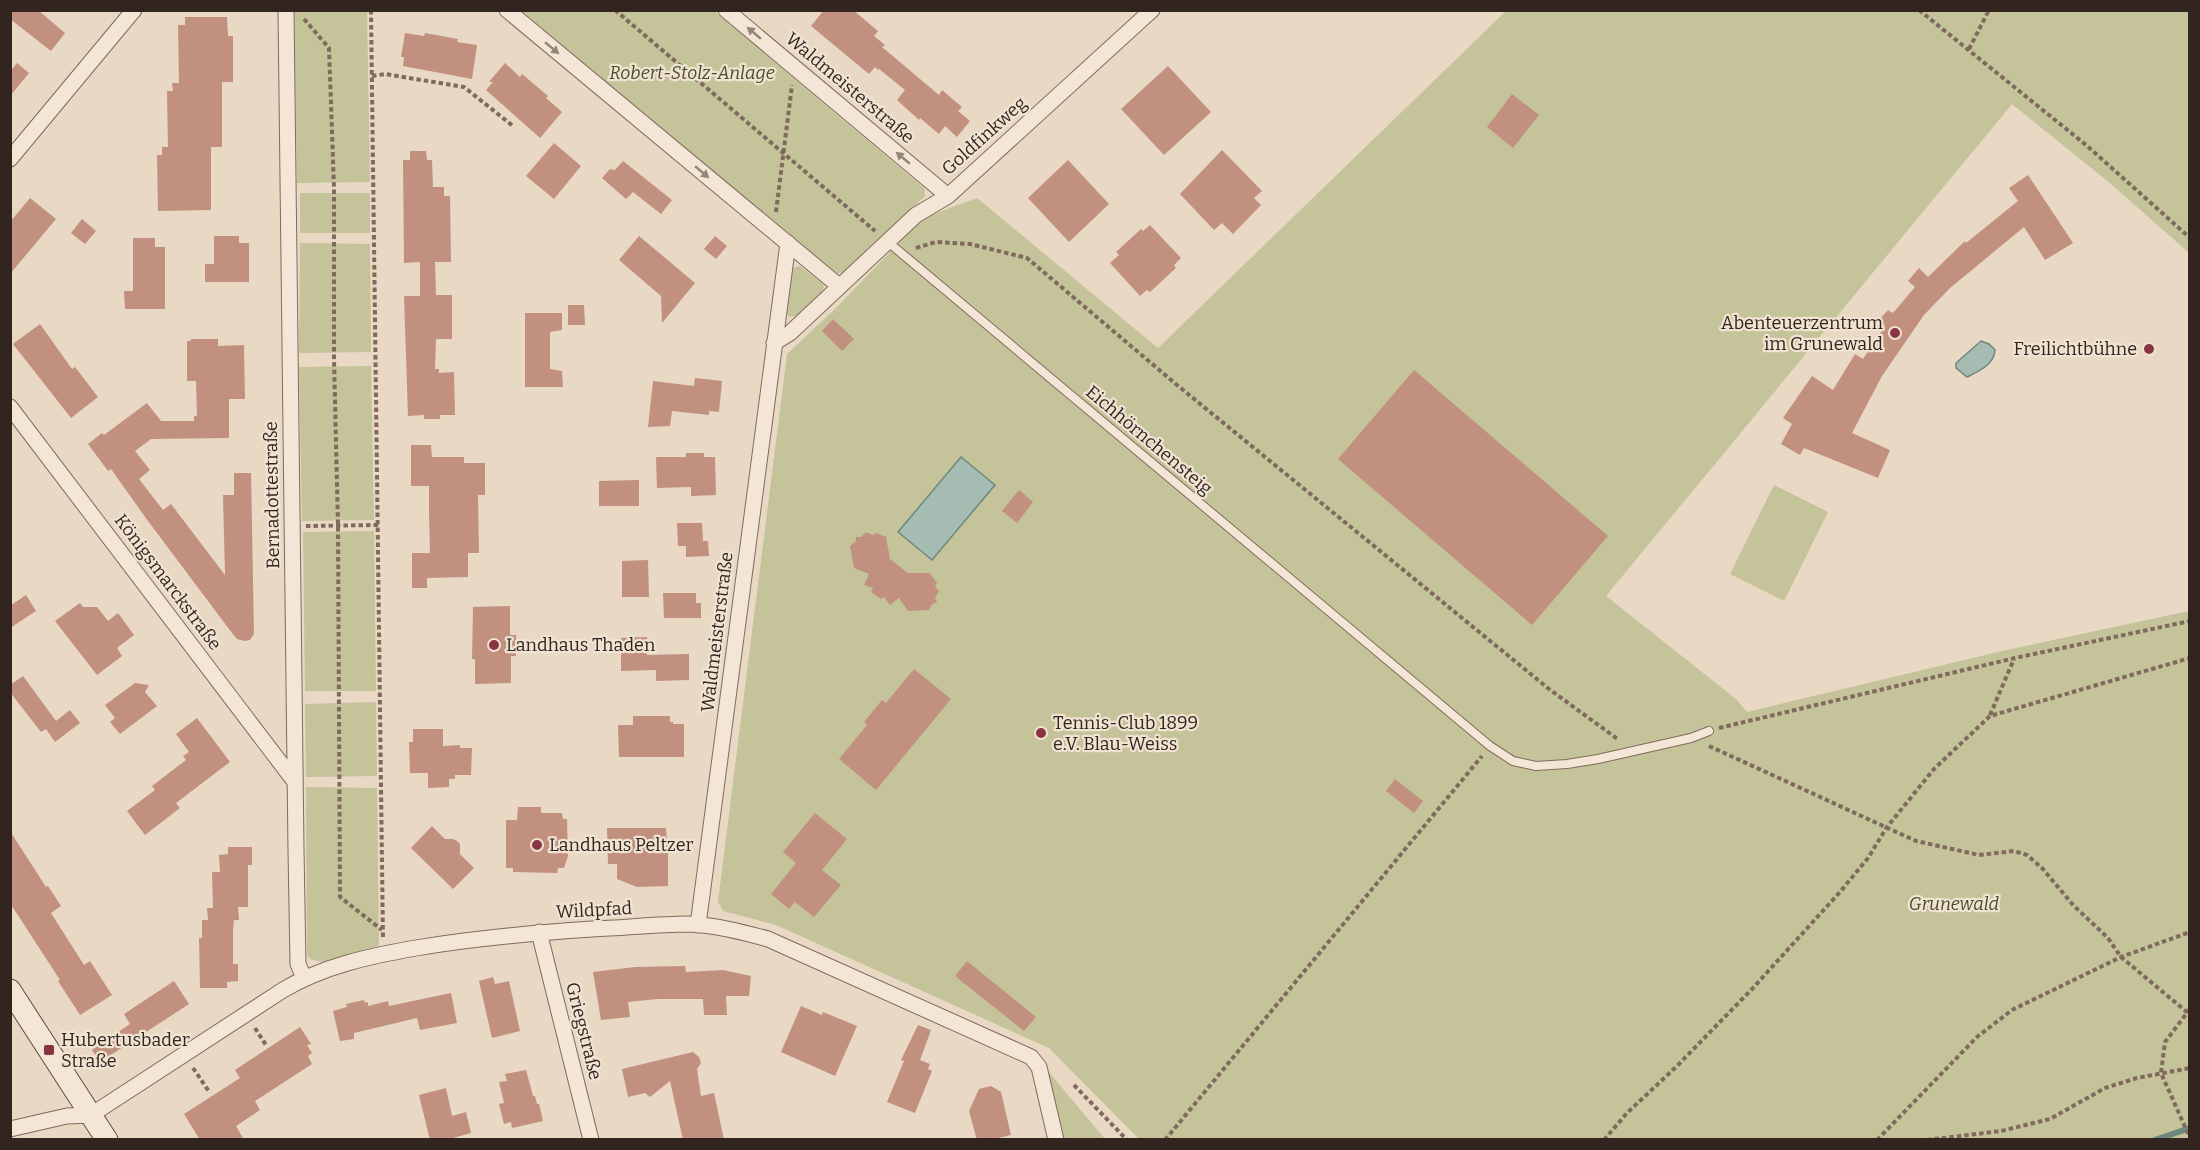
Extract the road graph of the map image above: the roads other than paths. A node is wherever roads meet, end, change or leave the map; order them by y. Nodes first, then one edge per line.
1 (134, 10) edge
2 (286, 10) edge
3 (507, 10) edge
4 (726, 10) edge
5 (1152, 10) edge
6 (10, 159) edge
7 (948, 196) junction
8 (888, 242) junction
9 (788, 243) junction
10 (839, 286) junction
11 (774, 343) junction
12 (10, 407) edge
13 (1709, 731) road end
14 (295, 782) junction
15 (698, 925) junction
16 (539, 932) junction
17 (304, 978) junction
18 (10, 990) edge
19 (91, 1115) junction
20 (10, 1129) edge
21 (107, 1140) edge
22 (591, 1140) edge
23 (1056, 1140) edge

1 - 6 street
2 - 14 street, Bernadottestraße
3 -> 9 street
7 -> 4 street, Waldmeisterstraße
5 - 7 street, Goldfinkweg
7 - 8 street, Goldfinkweg
8 - 10 street, Goldfinkweg
8 - 13 lane, Eichhörnchensteig
9 - 10 street
9 - 11 street, Waldmeisterstraße
10 - 11 street
11 - 15 street, Waldmeisterstraße
12 - 14 street, Königsmarckstraße
14 - 17 street, Bernadottestraße
15 - 16 street, Wildpfad
15 - 23 street, Wildpfad
16 - 17 street, Wildpfad
16 - 22 street, Griegstraße
17 - 19 street, Wildpfad
18 - 19 main road
19 - 20 street
19 - 21 main road

